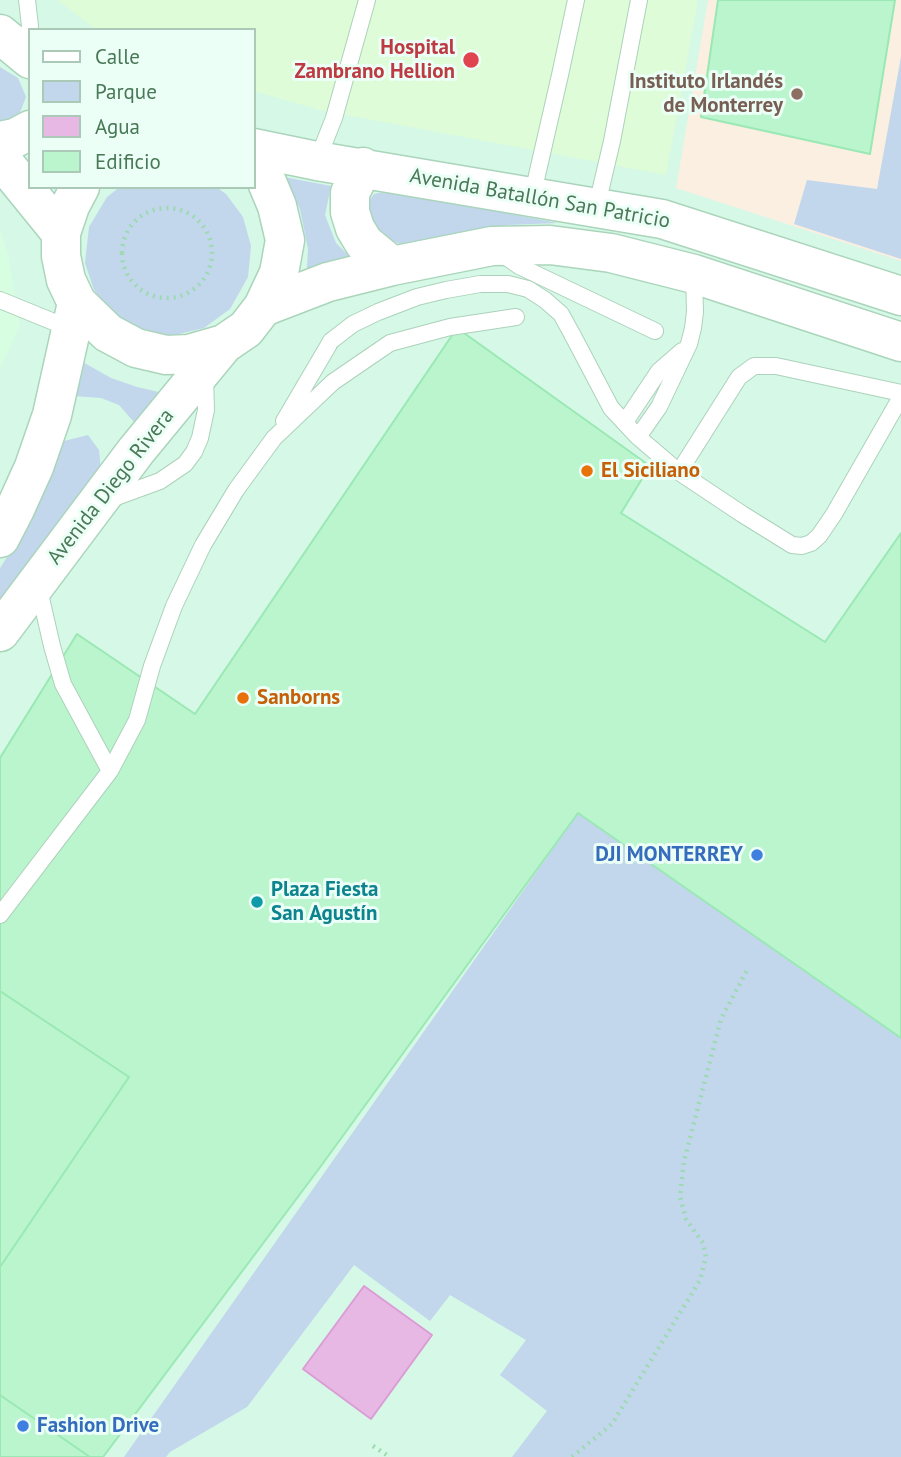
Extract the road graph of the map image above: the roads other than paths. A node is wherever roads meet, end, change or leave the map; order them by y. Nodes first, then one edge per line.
1 (27, 0) edge
2 (367, 0) edge
3 (576, 0) edge
4 (639, 0) edge
5 (29, 28) edge
6 (28, 30) edge
7 (18, 50) edge
8 (28, 131) edge
9 (0, 141) edge
10 (256, 148) edge
11 (0, 158) edge
12 (317, 161) junction
13 (363, 167) junction
14 (256, 168) edge
15 (79, 189) edge
16 (532, 197) junction
17 (596, 209) junction
18 (61, 233) junction
19 (492, 246) junction
20 (393, 266) junction
21 (694, 274) junction
22 (901, 296) edge
23 (0, 300) edge
24 (263, 307) junction
25 (74, 316) junction
26 (516, 317) dead end
27 (654, 331) dead end
28 (901, 342) edge
29 (689, 344) junction
30 (214, 356) junction
31 (901, 395) edge
32 (625, 422) junction
33 (638, 437) junction
34 (274, 438) junction
35 (679, 472) junction
36 (0, 538) edge
37 (38, 581) junction
38 (0, 632) edge
39 (110, 771) junction
40 (1, 915) edge

1 - 5 lane
2 - 12 lane
3 - 16 lane
4 - 17 lane
6 - 7 lane
8 - 9 street
10 - 12 street, Avenida Batallón San Patricio
11 - 18 street
12 - 13 street, Avenida Batallón San Patricio
13 - 16 street, Avenida Batallón San Patricio
13 - 20 street
14 - 24 street
15 - 18 street
16 - 17 street, Avenida Batallón San Patricio
17 - 22 street, Avenida Batallón San Patricio
18 - 25 street
19 - 20 street, Avenida Batallón San Patricio
19 - 21 street, Avenida Batallón San Patricio
19 - 27 lane
20 - 24 street, Avenida Batallón San Patricio
21 - 28 street, Avenida Batallón San Patricio
21 - 29 lane
23 - 25 lane
24 - 30 street
25 - 30 street
25 - 36 street
26 - 34 lane
29 - 32 lane
29 - 33 lane
30 - 37 street, Avenida Diego Rivera
31 - 35 lane
31 - 35 lane
32 - 33 lane
32 - 34 lane, bridge
33 - 35 lane
34 - 39 lane
37 - 38 street, Avenida Diego Rivera
37 - 39 lane
39 - 40 lane

